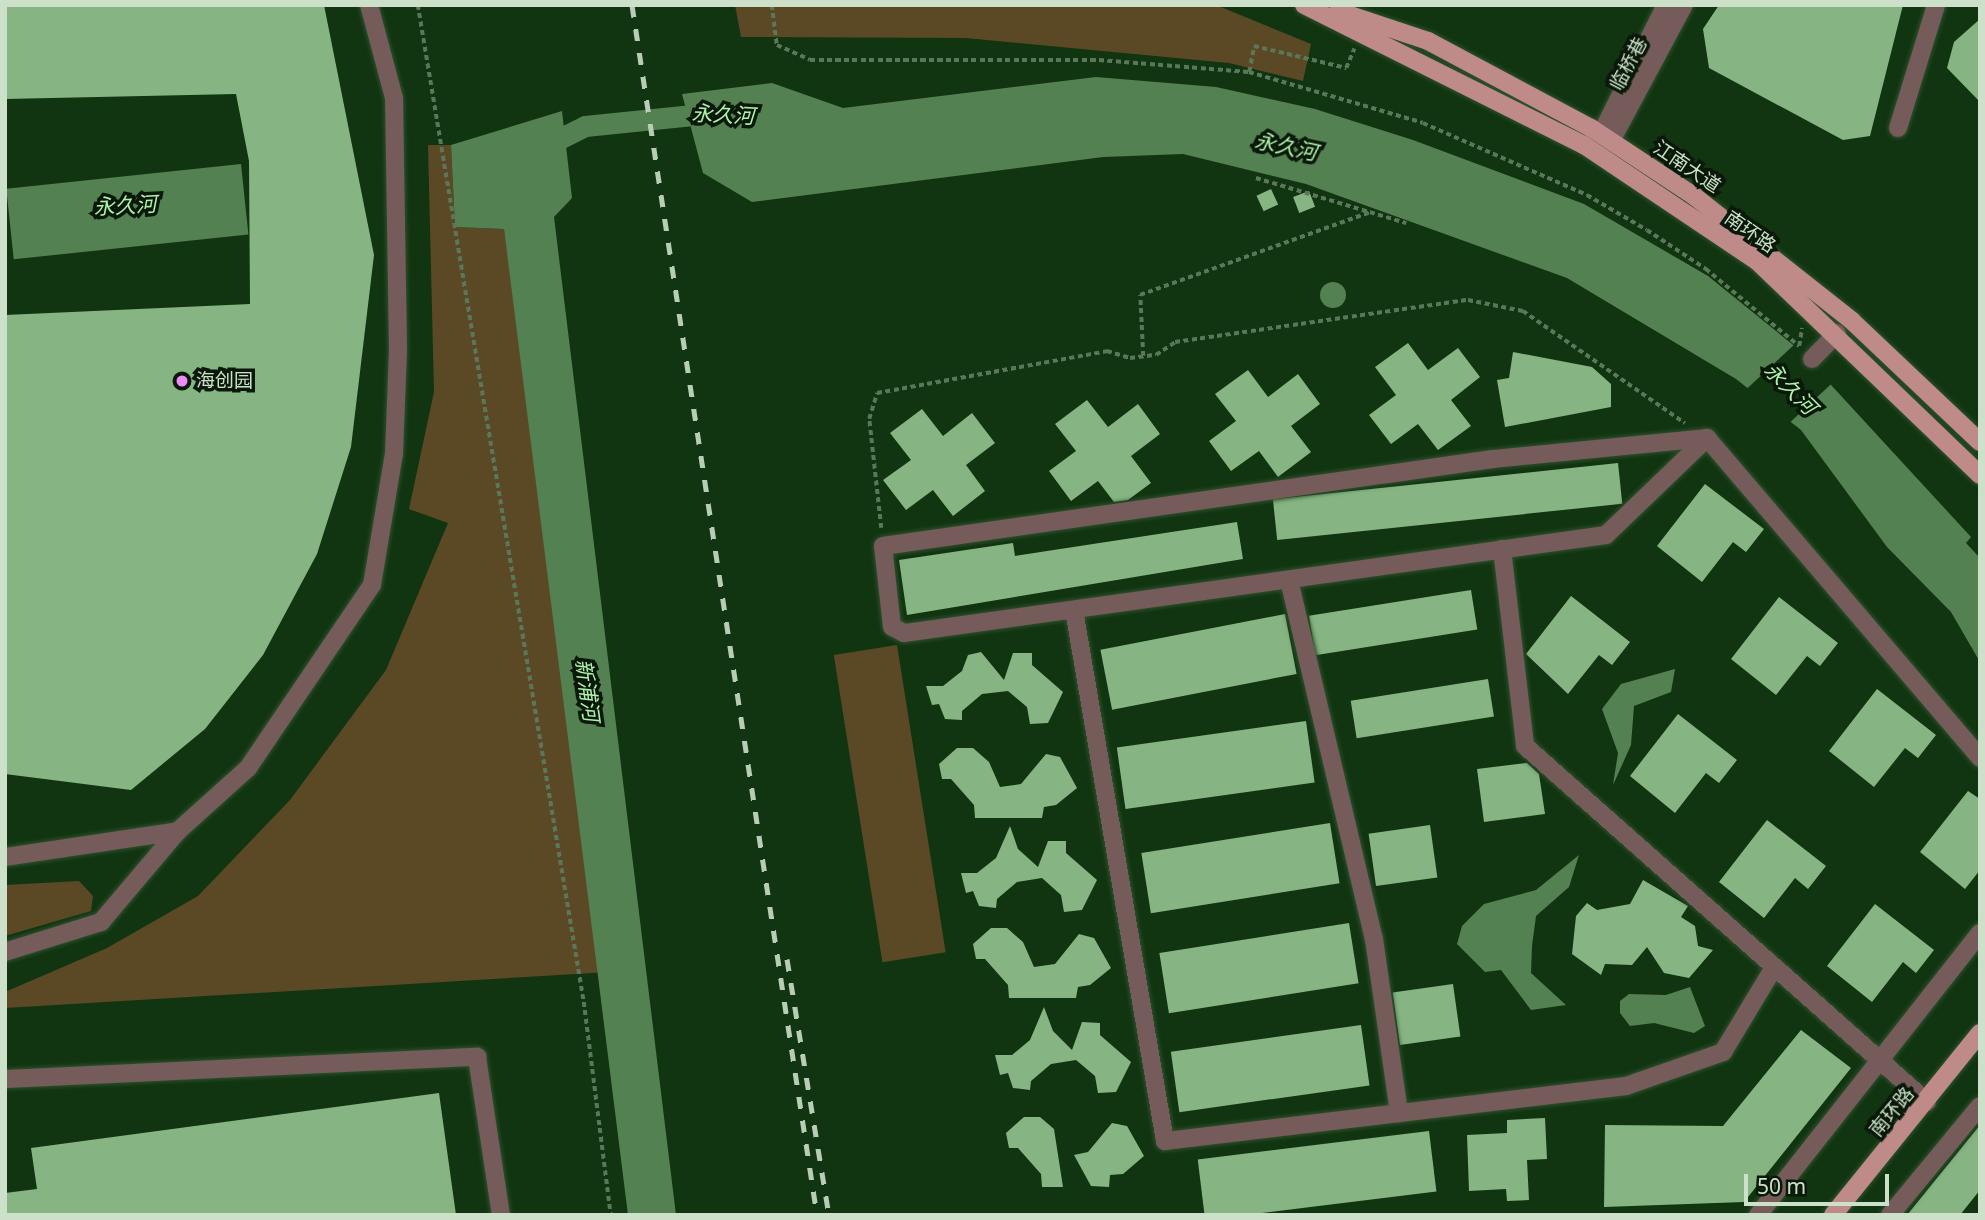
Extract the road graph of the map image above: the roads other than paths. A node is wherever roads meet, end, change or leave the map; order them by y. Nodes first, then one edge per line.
1 (369, 5) edge
2 (1304, 5) edge
3 (1320, 5) edge
4 (1666, 5) edge
5 (1684, 5) edge
6 (1936, 5) edge
7 (1898, 128) dead end
8 (1606, 138) junction
9 (1837, 333) junction
10 (1812, 359) dead end
11 (1707, 438) junction
12 (1980, 442) edge
13 (1980, 475) edge
14 (1502, 549) junction
15 (1289, 580) junction
16 (1074, 610) junction
17 (1980, 758) edge
18 (178, 831) junction
19 (5, 857) edge
20 (1980, 933) edge
21 (5, 952) edge
22 (1773, 969) junction
23 (1980, 1033) edge
24 (1980, 1051) edge
25 (1879, 1060) junction
26 (5, 1079) edge
27 (1927, 1102) junction
28 (1980, 1106) edge
29 (1399, 1113) junction
30 (501, 1215) edge
31 (1758, 1215) edge
32 (1833, 1215) edge
33 (1846, 1215) edge
34 (1890, 1215) edge

1 - 18 street
2 - 9 main road, 南环路
3 - 8 main road, 江南大道
4 - 8 street, 临桥巷
5 - 8 street, 临桥巷
6 - 7 street
8 - 12 main road, 江南大道
9 - 10 street
9 - 13 main road, 南环路
11 - 14 street
11 - 16 street
11 - 17 street
14 - 15 street
14 - 22 street
15 - 16 street
15 - 29 street
16 - 29 street
18 - 19 street
18 - 21 street
20 - 25 street
22 - 25 street
22 - 29 street
23 - 27 main road, 南环路
24 - 33 main road, 南环路
25 - 27 street
25 - 31 street
26 - 30 street
27 - 32 main road, 南环路
28 - 34 street

